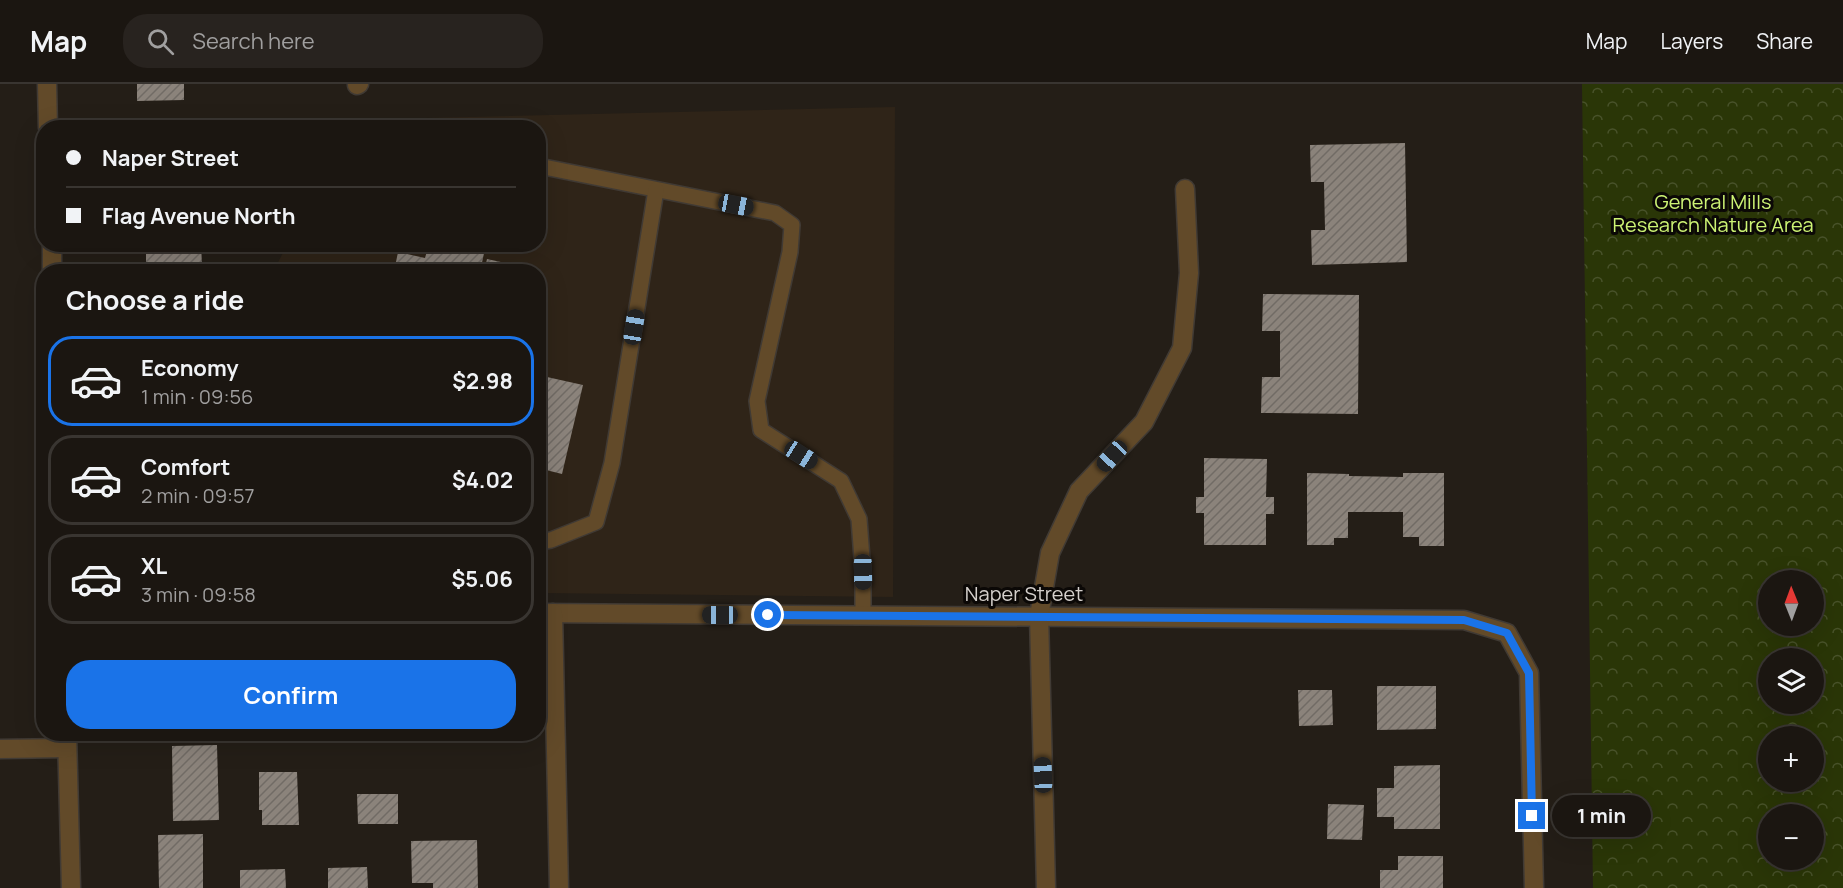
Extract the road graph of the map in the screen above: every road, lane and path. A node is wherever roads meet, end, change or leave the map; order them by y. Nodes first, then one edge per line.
1 (47, 84) edge
2 (48, 120) edge
3 (546, 167) edge
4 (1185, 189) dead end
5 (656, 190) junction
6 (546, 541) edge
7 (546, 613) edge
8 (863, 616) junction
9 (1039, 616) junction
10 (67, 741) edge
11 (0, 749) edge
12 (71, 888) edge
13 (559, 888) edge
14 (1046, 888) edge
15 (1534, 888) edge

1 - 2 street
3 - 5 lane
4 - 9 street
5 - 6 lane
5 - 8 lane
7 - 8 street, Naper Street
7 - 13 street
8 - 9 street, Naper Street
9 - 14 street
9 - 15 street, Naper Street
10 - 11 street
10 - 12 street

